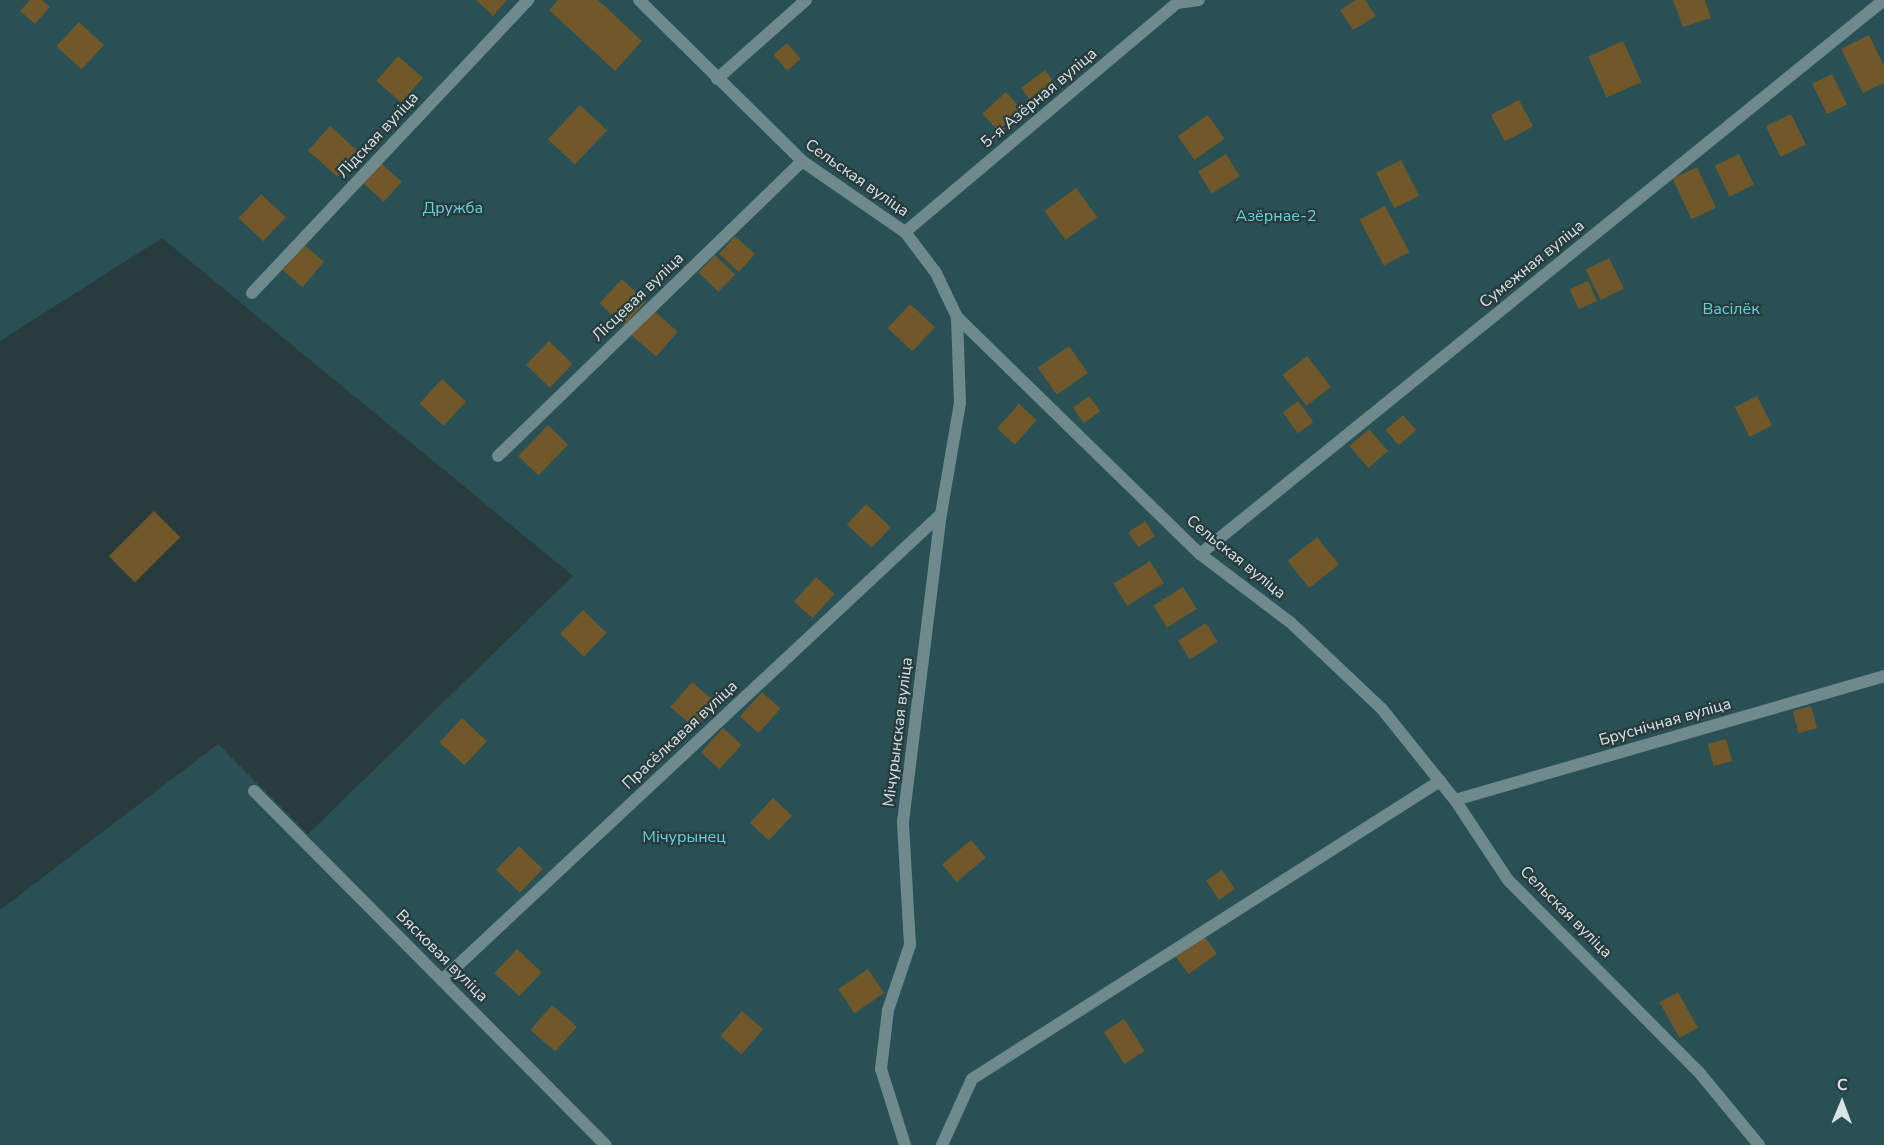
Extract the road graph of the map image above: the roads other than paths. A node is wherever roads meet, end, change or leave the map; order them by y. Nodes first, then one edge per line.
1 (528, 0) edge
2 (639, 0) edge
3 (806, 0) edge
4 (1199, 0) edge
5 (1884, 0) edge
6 (717, 79) junction
7 (802, 161) junction
8 (905, 232) junction
9 (252, 294) dead end
10 (957, 317) junction
11 (498, 456) dead end
12 (941, 514) junction
13 (1200, 554) junction
14 (1884, 676) edge
15 (1440, 781) junction
16 (254, 791) dead end
17 (1455, 800) junction
18 (441, 980) junction
19 (606, 1145) edge
20 (905, 1145) edge
21 (942, 1145) edge
22 (1759, 1145) edge

1 - 9 street, Лідская вуліца
2 - 6 street, Сельская вуліца
3 - 6 street
4 - 8 street, 5-я Азёрная вуліца
5 - 13 street, Сумежная вуліца
6 - 7 street, Сельская вуліца
7 - 8 street, Сельская вуліца
7 - 11 street, Лісцевая вуліца
8 - 10 street, Сельская вуліца
10 - 12 street, Мічурынская вуліца
10 - 13 street, Сельская вуліца
12 - 18 street, Прасёлкавая вуліца
12 - 20 street, Мічурынская вуліца
13 - 15 street, Сельская вуліца
14 - 17 street, Бруснічная вуліца
15 - 17 street, Сельская вуліца
15 - 21 street
16 - 18 street, Вясковая вуліца
17 - 22 street, Сельская вуліца
18 - 19 street, Вясковая вуліца

